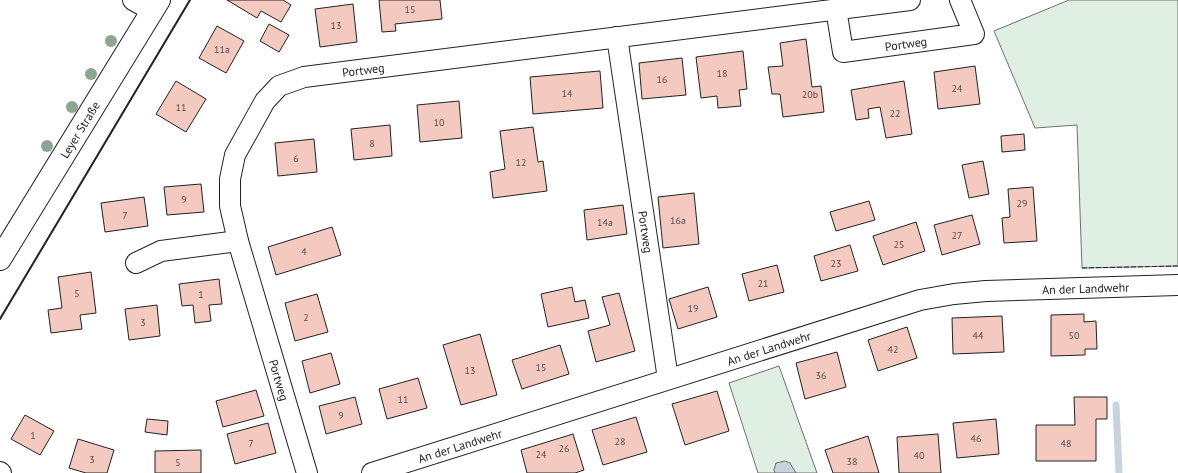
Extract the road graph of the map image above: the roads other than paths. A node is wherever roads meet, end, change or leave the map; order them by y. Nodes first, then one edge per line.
1 (134, 0) edge
2 (910, 0) edge
3 (960, 0) edge
4 (156, 6) edge
5 (836, 9) junction
6 (616, 37) junction
7 (238, 241) junction
8 (0, 259) edge
9 (136, 263) dead end
10 (1178, 285) edge
11 (668, 379) junction
12 (397, 469) edge
13 (307, 473) edge
14 (372, 473) edge

1 - 4 street
2 - 5 street, Portweg
3 - 5 street, Portweg
4 - 8 street, Leyer Straße
5 - 6 street, Portweg
6 - 7 street, Portweg
6 - 11 street, Portweg
7 - 9 street
7 - 13 street, Portweg
10 - 11 street, An der Landwehr
11 - 12 street, An der Landwehr
12 - 14 street, An der Landwehr

